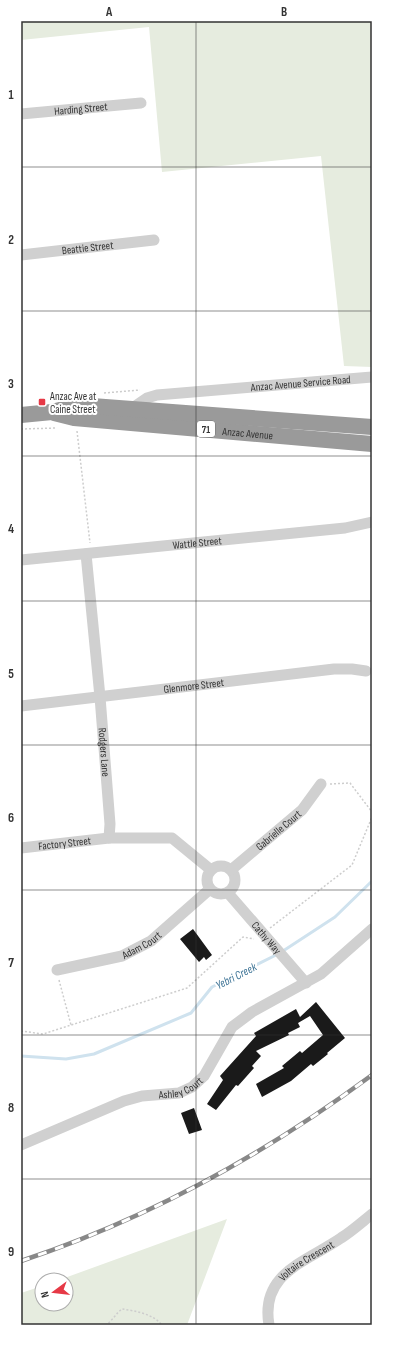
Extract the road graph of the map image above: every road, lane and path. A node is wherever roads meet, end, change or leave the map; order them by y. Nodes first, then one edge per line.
1 (141, 103) dead end
2 (21, 114) edge
3 (154, 240) dead end
4 (21, 254) edge
5 (372, 377) edge
6 (131, 409) junction
7 (52, 412) junction
8 (74, 418) junction
9 (24, 422) edge
10 (372, 427) edge
11 (21, 429) edge
12 (372, 444) edge
13 (372, 522) edge
14 (86, 554) junction
15 (21, 560) edge
16 (366, 671) dead end
17 (100, 697) junction
18 (21, 706) edge
19 (321, 784) joint
20 (372, 812) edge
21 (372, 817) edge
22 (109, 838) junction
23 (21, 848) edge
24 (212, 870) junction
25 (231, 870) junction
26 (210, 889) junction
27 (228, 892) junction
28 (372, 929) edge
29 (264, 933) junction
30 (57, 970) joint
31 (306, 983) junction
32 (71, 1025) junction
33 (21, 1031) edge
34 (21, 1145) edge
35 (372, 1214) edge
36 (105, 1325) edge
37 (162, 1325) edge
38 (269, 1325) edge

1 - 2 street, Harding Street
3 - 4 street, Beattie Street
5 - 6 street, Anzac Avenue Service Road
6 - 7 highway, Anzac Avenue / 71
6 - 10 highway, Anzac Avenue / 71
7 - 8 highway, Anzac Avenue / 71
7 - 9 highway, Anzac Avenue / 71
8 - 12 highway, Anzac Avenue / 71
8 - 14 path
9 - 11 path
13 - 14 street, Wattle Street
14 - 15 street, Wattle Street
14 - 17 street, Rodgers Lane
16 - 17 street, Glenmore Street
17 - 18 street, Glenmore Street
17 - 22 street, Rodgers Lane
19 - 20 path
19 - 25 street, Gabrielle Court
21 - 29 path
22 - 23 street, Factory Street
22 - 24 street
24 - 25 street
24 - 26 street
25 - 27 street
26 - 27 street
26 - 30 street, Adam Court
27 - 29 street, Cathy Way
28 - 31 street, Ashley Court
29 - 31 street, Cathy Way
29 - 32 path
30 - 32 path
31 - 34 street, Ashley Court
32 - 33 path
35 - 38 street, Voltaire Crescent
36 - 37 path

